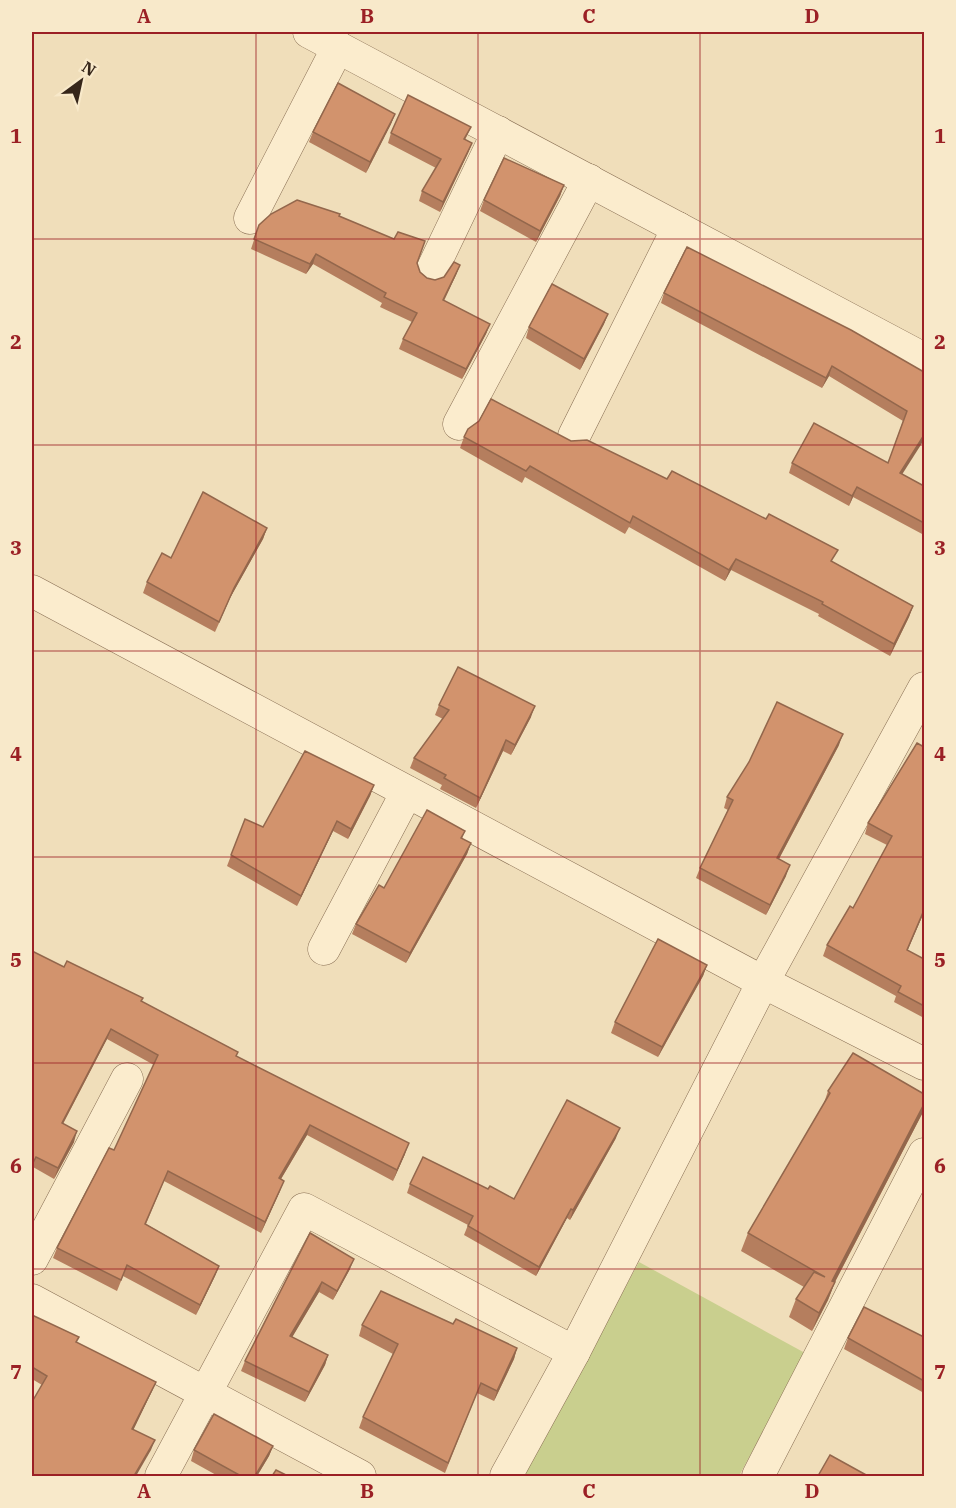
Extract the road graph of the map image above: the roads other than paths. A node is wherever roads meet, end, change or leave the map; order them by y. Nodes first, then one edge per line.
1 (309, 32) edge
2 (338, 47) junction
3 (498, 132) junction
4 (589, 180) junction
5 (250, 218) dead end
6 (678, 228) junction
7 (431, 272) dead end
8 (924, 359) edge
9 (459, 424) dead end
10 (574, 436) dead end
11 (32, 591) edge
12 (921, 703) edge
13 (407, 792) junction
14 (324, 949) dead end
15 (763, 982) junction
16 (924, 1064) edge
17 (127, 1079) dead end
18 (924, 1154) edge
19 (32, 1259) edge
20 (32, 1300) edge
21 (574, 1352) junction
22 (206, 1393) junction
23 (161, 1476) edge
24 (360, 1476) edge
25 (506, 1476) edge
26 (758, 1476) edge

1 - 2 street
2 - 3 street
2 - 5 street
3 - 4 street
3 - 7 street
4 - 6 street
4 - 9 street
6 - 8 street
6 - 10 street
11 - 13 street
12 - 15 street
13 - 14 street
13 - 15 street
15 - 16 street
15 - 21 street
17 - 19 street
18 - 26 street
20 - 22 street
21 - 22 street
21 - 25 street
22 - 23 street
22 - 24 street

